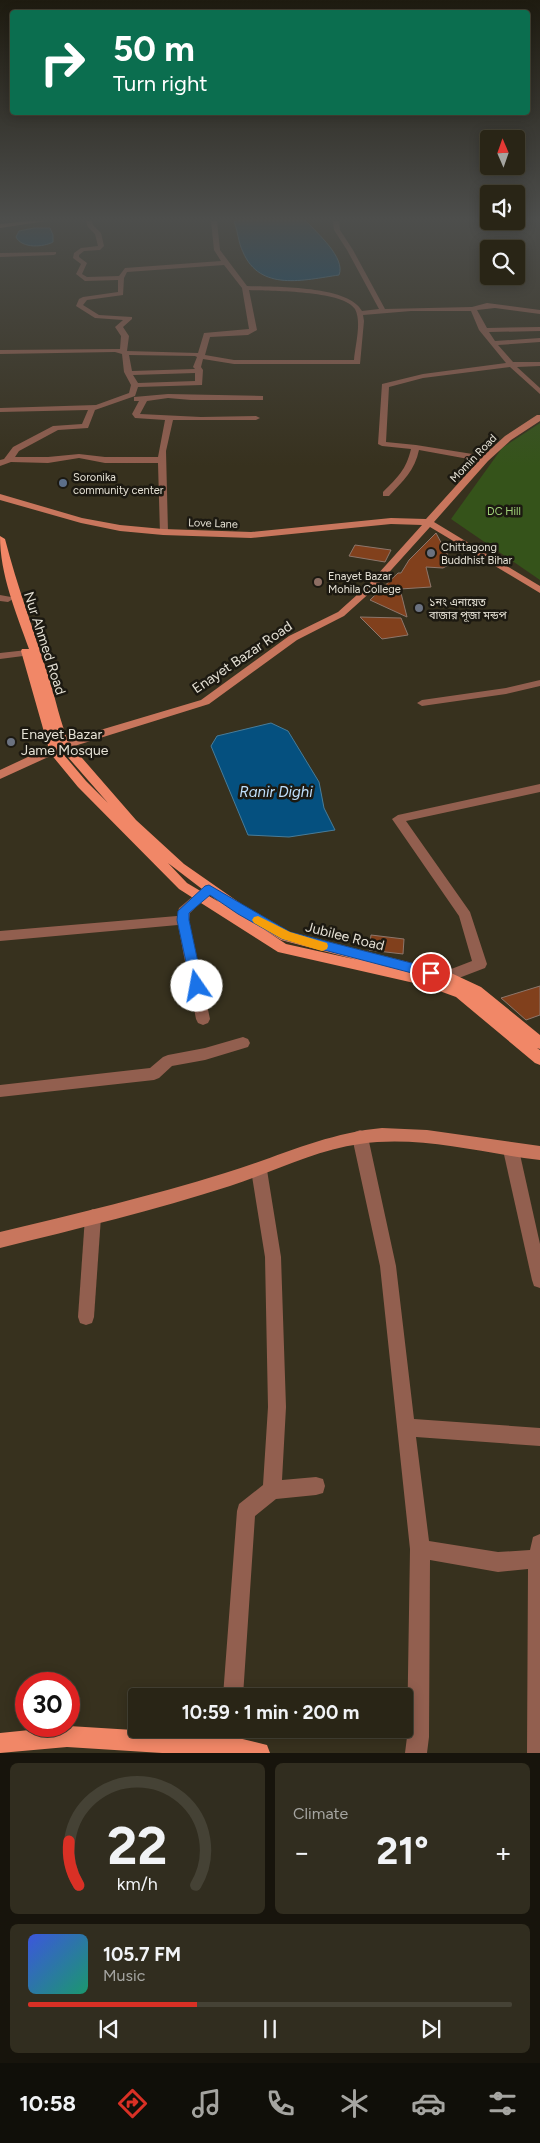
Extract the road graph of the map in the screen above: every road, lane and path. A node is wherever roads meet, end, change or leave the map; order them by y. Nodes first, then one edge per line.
1 (80, 303) edge
2 (248, 303) edge
3 (353, 303) edge
4 (378, 303) edge
5 (473, 309) junction
6 (383, 311) junction
7 (540, 312) edge
8 (359, 313) junction
9 (540, 329) edge
10 (483, 330) junction
11 (540, 340) edge
12 (492, 343) junction
13 (0, 352) edge
14 (124, 352) junction
15 (201, 357) junction
16 (540, 364) edge
17 (510, 365) junction
18 (199, 372) junction
19 (129, 373) junction
20 (135, 385) junction
21 (540, 392) edge
22 (130, 396) junction
23 (260, 398) dead end
24 (144, 400) junction
25 (96, 407) junction
26 (0, 410) edge
27 (540, 417) edge
28 (169, 418) junction
29 (256, 418) dead end
30 (416, 447) junction
31 (10, 459) junction
32 (485, 459) junction
33 (162, 460) junction
34 (0, 463) edge
35 (386, 494) dead end
36 (0, 497) edge
37 (428, 522) junction
38 (164, 532) junction
39 (0, 539) edge
40 (0, 569) edge
41 (540, 590) edge
42 (4, 598) edge
43 (27, 653) junction
44 (0, 656) edge
45 (540, 683) edge
46 (422, 703) dead end
47 (62, 749) junction
48 (0, 775) edge
49 (540, 788) edge
50 (204, 893) junction
51 (183, 920) junction
52 (0, 936) edge
53 (446, 977) junction
54 (204, 1019) dead end
55 (243, 1043) dead end
56 (540, 1043) edge
57 (540, 1058) edge
58 (0, 1091) edge
59 (360, 1137) junction
60 (511, 1150) junction
61 (540, 1153) edge
62 (259, 1170) junction
63 (93, 1217) junction
64 (0, 1240) edge
65 (540, 1280) edge
66 (86, 1317) dead end
67 (406, 1427) junction
68 (540, 1437) edge
69 (316, 1486) dead end
70 (272, 1490) junction
71 (420, 1549) junction
72 (539, 1554) edge
73 (234, 1688) edge
74 (128, 1737) edge
75 (230, 1738) edge
76 (0, 1744) edge
77 (259, 1753) edge
78 (416, 1753) edge
79 (538, 1753) edge

1 - 14 street
2 - 15 street
3 - 8 street
4 - 6 street
5 - 6 street
5 - 7 street
5 - 10 street
6 - 8 street
8 - 15 street
9 - 10 street
10 - 12 street
11 - 12 street
12 - 17 street
13 - 14 street
14 - 15 street
14 - 19 street
15 - 18 street
16 - 17 street
17 - 21 street
17 - 30 street
18 - 19 street
18 - 20 street
19 - 20 street
20 - 22 street
22 - 24 street
22 - 25 street
23 - 24 street
24 - 28 street
25 - 26 street
25 - 31 street
27 - 32 main road, Momin Road
28 - 29 street
28 - 33 street
30 - 32 street
30 - 35 street
31 - 33 street
31 - 34 street
32 - 37 main road, Momin Road
33 - 38 street
36 - 38 main road, Love Lane
37 - 38 main road, Love Lane
37 - 41 main road
37 - 47 main road, Enayet Bazar Road
39 - 47 main road, Nur Ahmed Road
40 - 42 main road
42 - 43 main road
43 - 44 street
43 - 47 main road
45 - 46 street
47 - 48 main road, Enayet Bazar Road
47 - 50 main road
49 - 53 street
50 - 51 street
50 - 53 main road, Jubilee Road
50 - 57 main road
51 - 52 street
51 - 54 street
53 - 56 main road, Jubilee Road
55 - 58 street
59 - 60 main road
59 - 62 main road
59 - 67 street
60 - 61 main road
60 - 65 street
62 - 63 main road
62 - 70 street
63 - 64 main road
63 - 66 street
67 - 68 street
67 - 71 street
69 - 70 street
70 - 73 street
71 - 72 street
71 - 78 street
72 - 79 street
74 - 76 main road
75 - 77 main road

